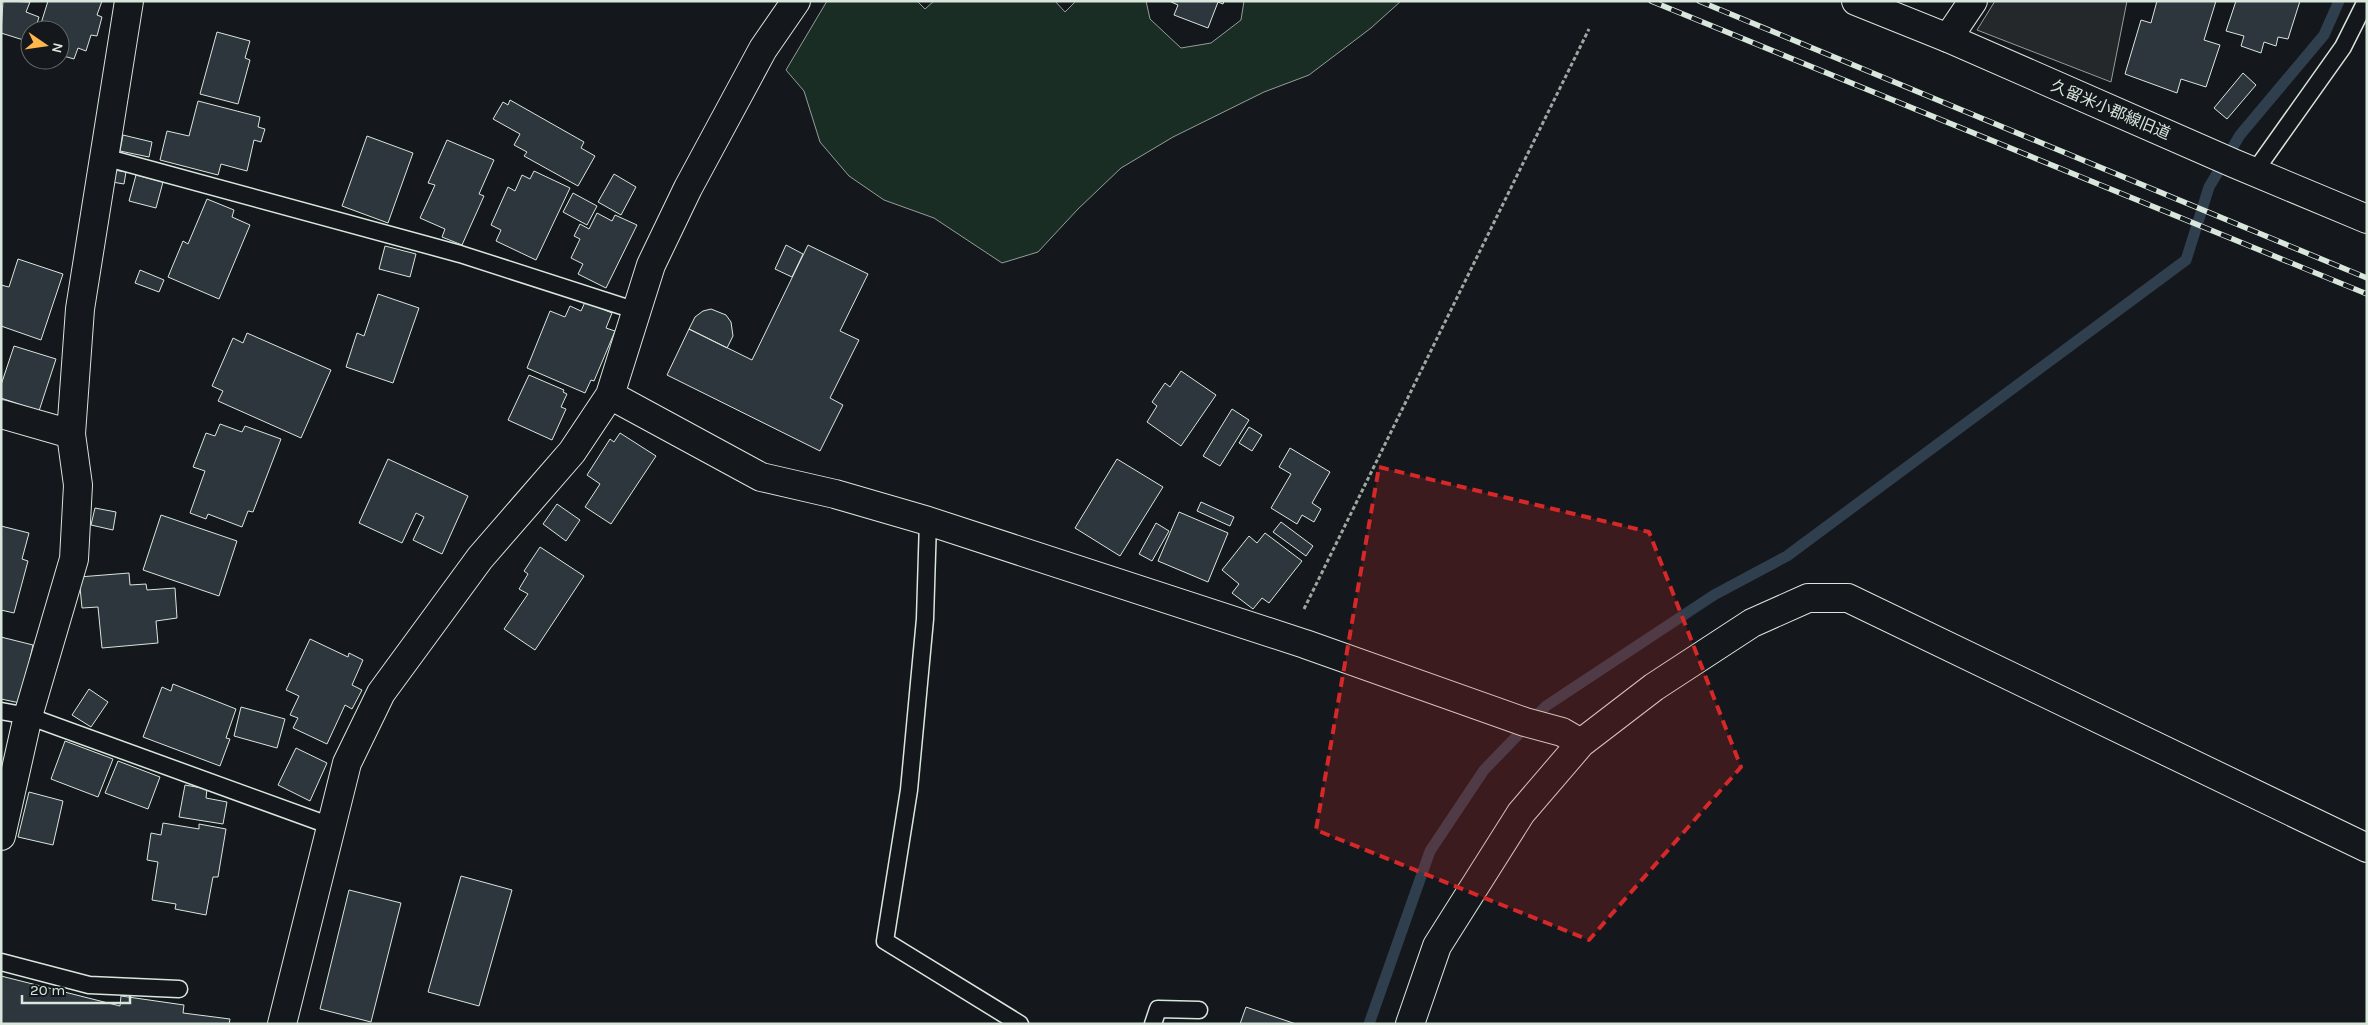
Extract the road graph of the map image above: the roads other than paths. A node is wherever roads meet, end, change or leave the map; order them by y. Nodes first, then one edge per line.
1 (129, 1) edge
2 (796, 1) edge
3 (1856, 1) edge
4 (1973, 1) edge
5 (2366, 1) edge
6 (1948, 38) junction
7 (104, 157) junction
8 (2244, 167) junction
9 (2367, 219) edge
10 (637, 311) junction
11 (610, 395) junction
12 (1, 414) edge
13 (71, 434) junction
14 (928, 520) junction
15 (1, 711) edge
16 (28, 716) junction
17 (1581, 743) junction
18 (331, 826) junction
19 (1, 836) edge
20 (2367, 848) edge
21 (1, 962) edge
22 (179, 989) dead end
23 (1199, 1010) dead end
24 (282, 1024) edge
25 (1020, 1024) edge
26 (1153, 1024) edge
27 (1410, 1024) edge

1 - 7 street
2 - 10 street
3 - 6 street, 久留米小郡線旧道
4 - 6 street
5 - 8 lane
6 - 8 street, 久留米小郡線旧道
7 - 10 lane
7 - 13 street
8 - 9 street, 久留米小郡線旧道
10 - 11 street
11 - 14 street
11 - 18 street
12 - 13 street
13 - 16 street
14 - 17 street
14 - 25 lane
15 - 16 lane
16 - 18 lane
16 - 19 street
17 - 20 street
17 - 27 street
18 - 24 street
21 - 22 lane
23 - 26 lane

